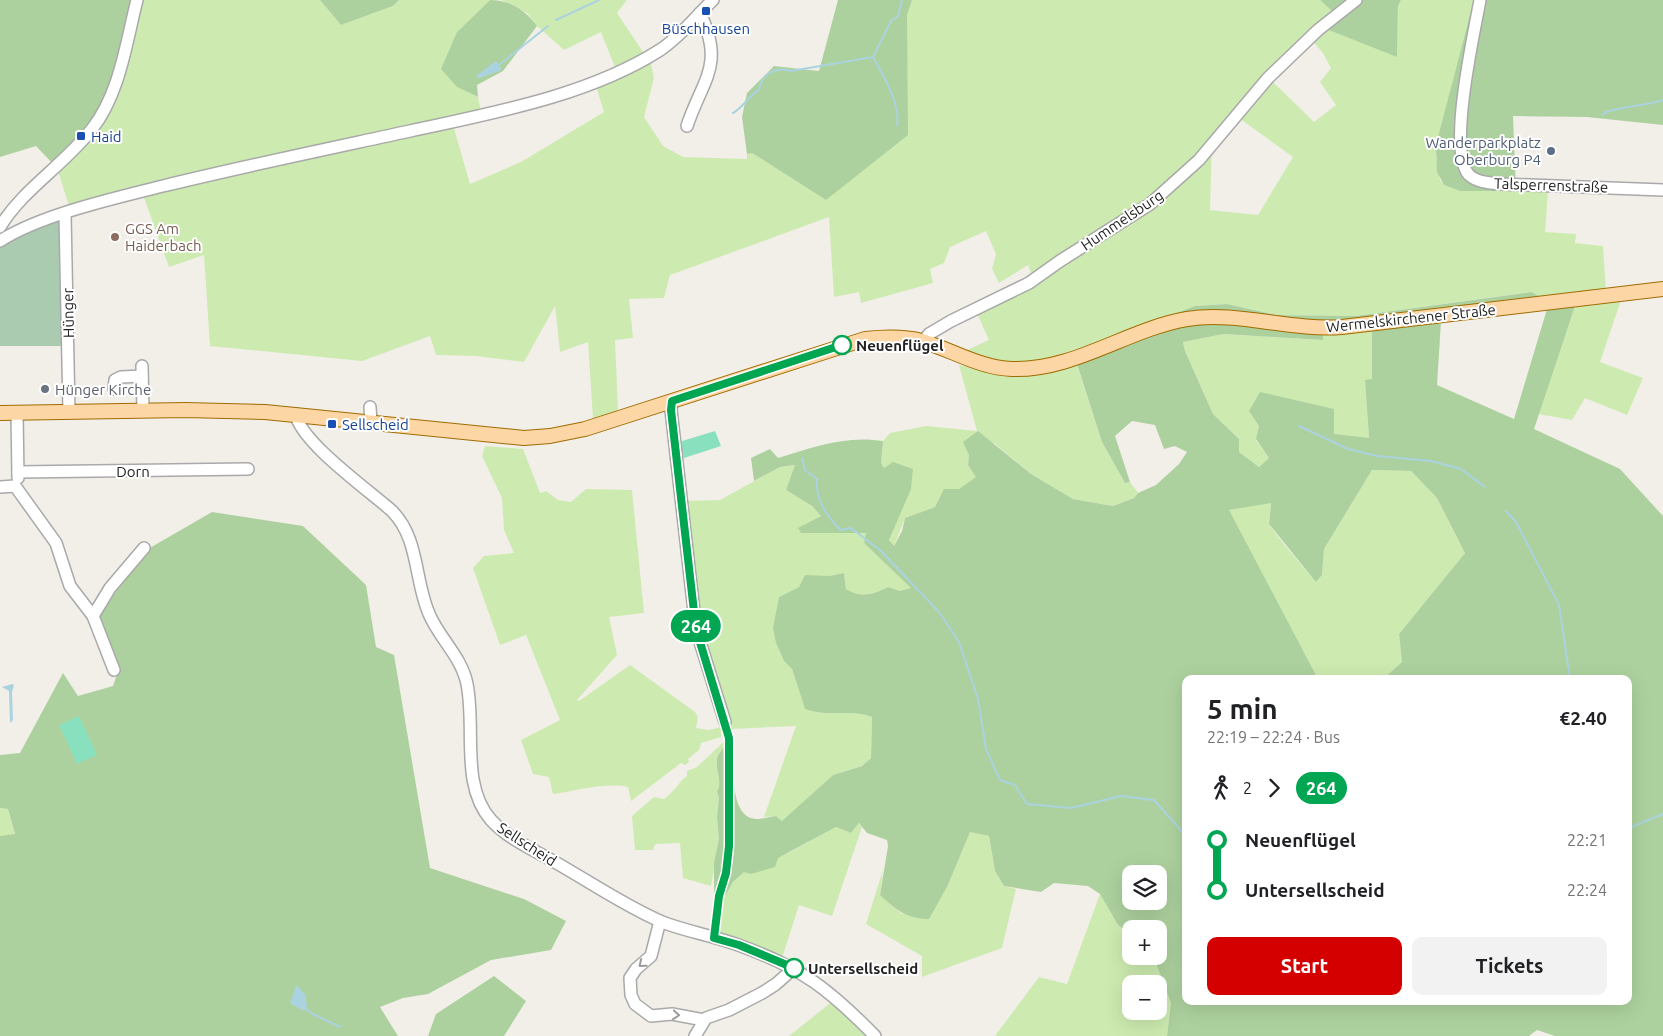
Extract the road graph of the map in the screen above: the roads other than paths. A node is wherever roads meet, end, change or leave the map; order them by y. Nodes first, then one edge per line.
1 (137, 0) edge
2 (713, 0) edge
3 (1356, 0) edge
4 (1480, 0) edge
5 (700, 13) junction
6 (687, 126) dead end
7 (1663, 190) edge
8 (65, 214) junction
9 (2, 220) edge
10 (0, 241) edge
11 (1663, 289) edge
12 (923, 342) junction
13 (114, 389) dead end
14 (672, 401) junction
15 (370, 407) dead end
16 (143, 411) junction
17 (69, 412) junction
18 (17, 413) junction
19 (0, 414) edge
20 (296, 414) junction
21 (371, 422) junction
22 (248, 469) dead end
23 (18, 472) junction
24 (14, 486) junction
25 (0, 487) edge
26 (144, 548) dead end
27 (93, 616) junction
28 (114, 670) dead end
29 (725, 722) dead end
30 (660, 921) junction
31 (794, 968) junction
32 (704, 1020) junction
33 (695, 1036) edge
34 (876, 1036) edge

1 - 9 street
2 - 5 street
3 - 12 street, Hummelsburg
4 - 7 street, Talsperrenstraße
5 - 6 street
5 - 8 street
8 - 10 street
8 - 17 street, Hünger
11 - 12 main road, Wermelskirchener Straße
12 - 14 main road
13 - 16 street
14 - 21 main road
14 - 29 street
15 - 21 street
16 - 17 main road
16 - 20 main road
17 - 18 main road
18 - 19 main road
18 - 23 street
20 - 21 main road
20 - 30 street, Sellscheid
22 - 23 street, Dorn
23 - 24 street
24 - 25 street
24 - 27 street
26 - 27 street
27 - 28 street
30 - 31 street, Sellscheid
30 -> 32 street
31 - 32 street
31 - 34 street, Sellscheid
32 - 33 street

